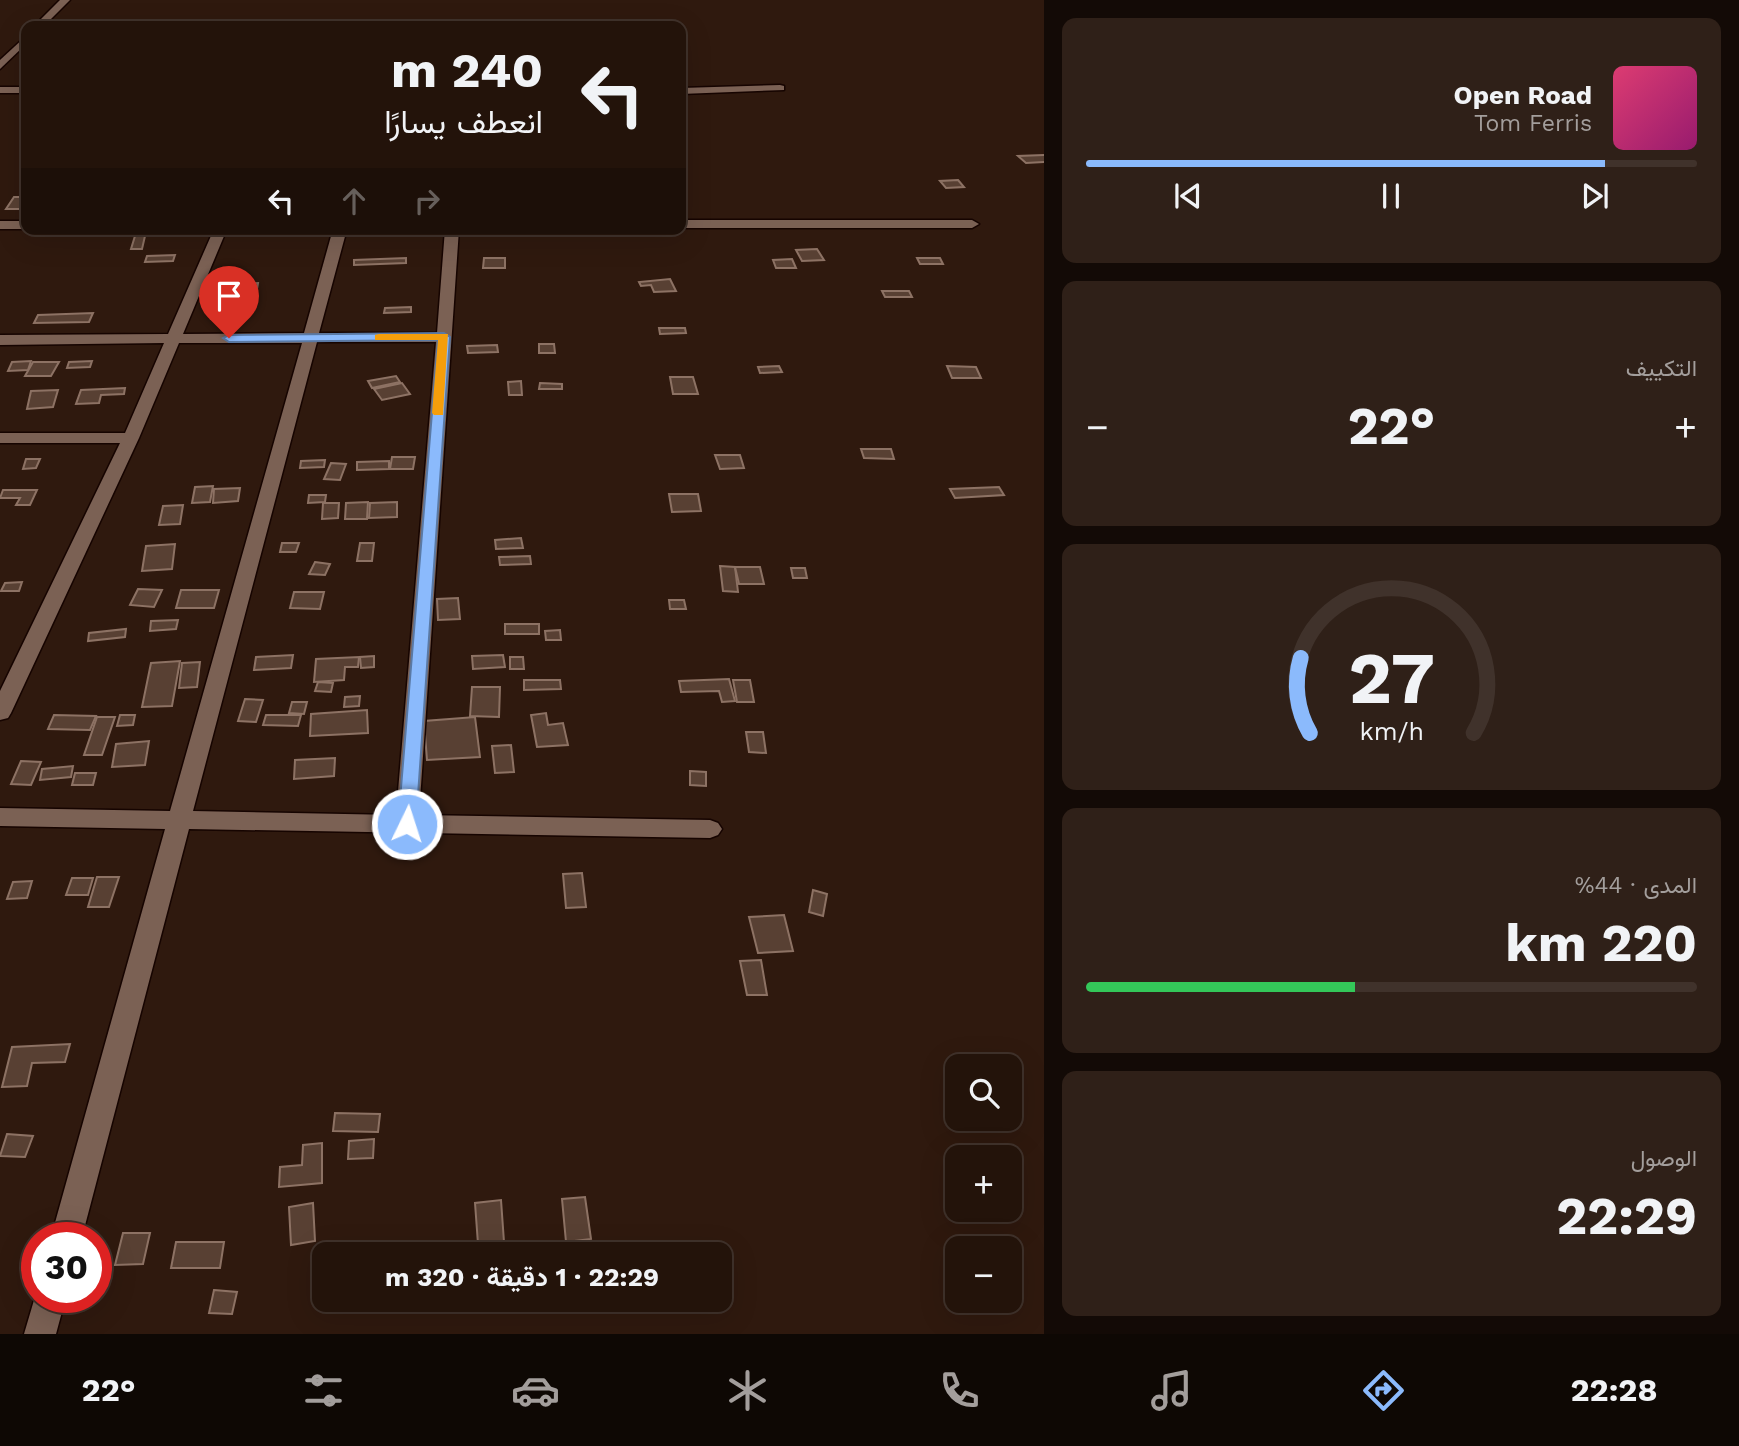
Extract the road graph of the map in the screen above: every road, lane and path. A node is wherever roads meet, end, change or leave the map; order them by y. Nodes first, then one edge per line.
1 (65, 0) edge
2 (44, 21) edge
3 (21, 44) edge
4 (0, 66) edge
5 (780, 88) dead end
6 (0, 90) edge
7 (21, 90) edge
8 (686, 91) edge
9 (686, 224) edge
10 (972, 224) dead end
11 (0, 225) edge
12 (21, 225) edge
13 (218, 235) edge
14 (338, 235) edge
15 (452, 235) edge
16 (444, 337) junction
17 (312, 338) junction
18 (174, 339) junction
19 (0, 341) edge
20 (0, 438) edge
21 (131, 438) junction
22 (0, 713) edge
23 (0, 817) edge
24 (180, 820) junction
25 (407, 824) junction
26 (710, 829) dead end
27 (70, 1222) edge
28 (46, 1313) edge
29 (40, 1334) edge

1 - 2 street
3 - 4 street
5 - 8 street
6 - 7 street
9 - 10 street
11 - 12 street
13 - 18 street
14 - 17 street
15 - 16 street
16 - 17 street
16 - 25 street
17 - 18 street
17 - 24 street
18 - 19 street
18 - 21 street
20 - 21 street
21 - 22 street
23 - 24 street
24 - 25 street
24 - 27 street
25 - 26 street
28 - 29 street

